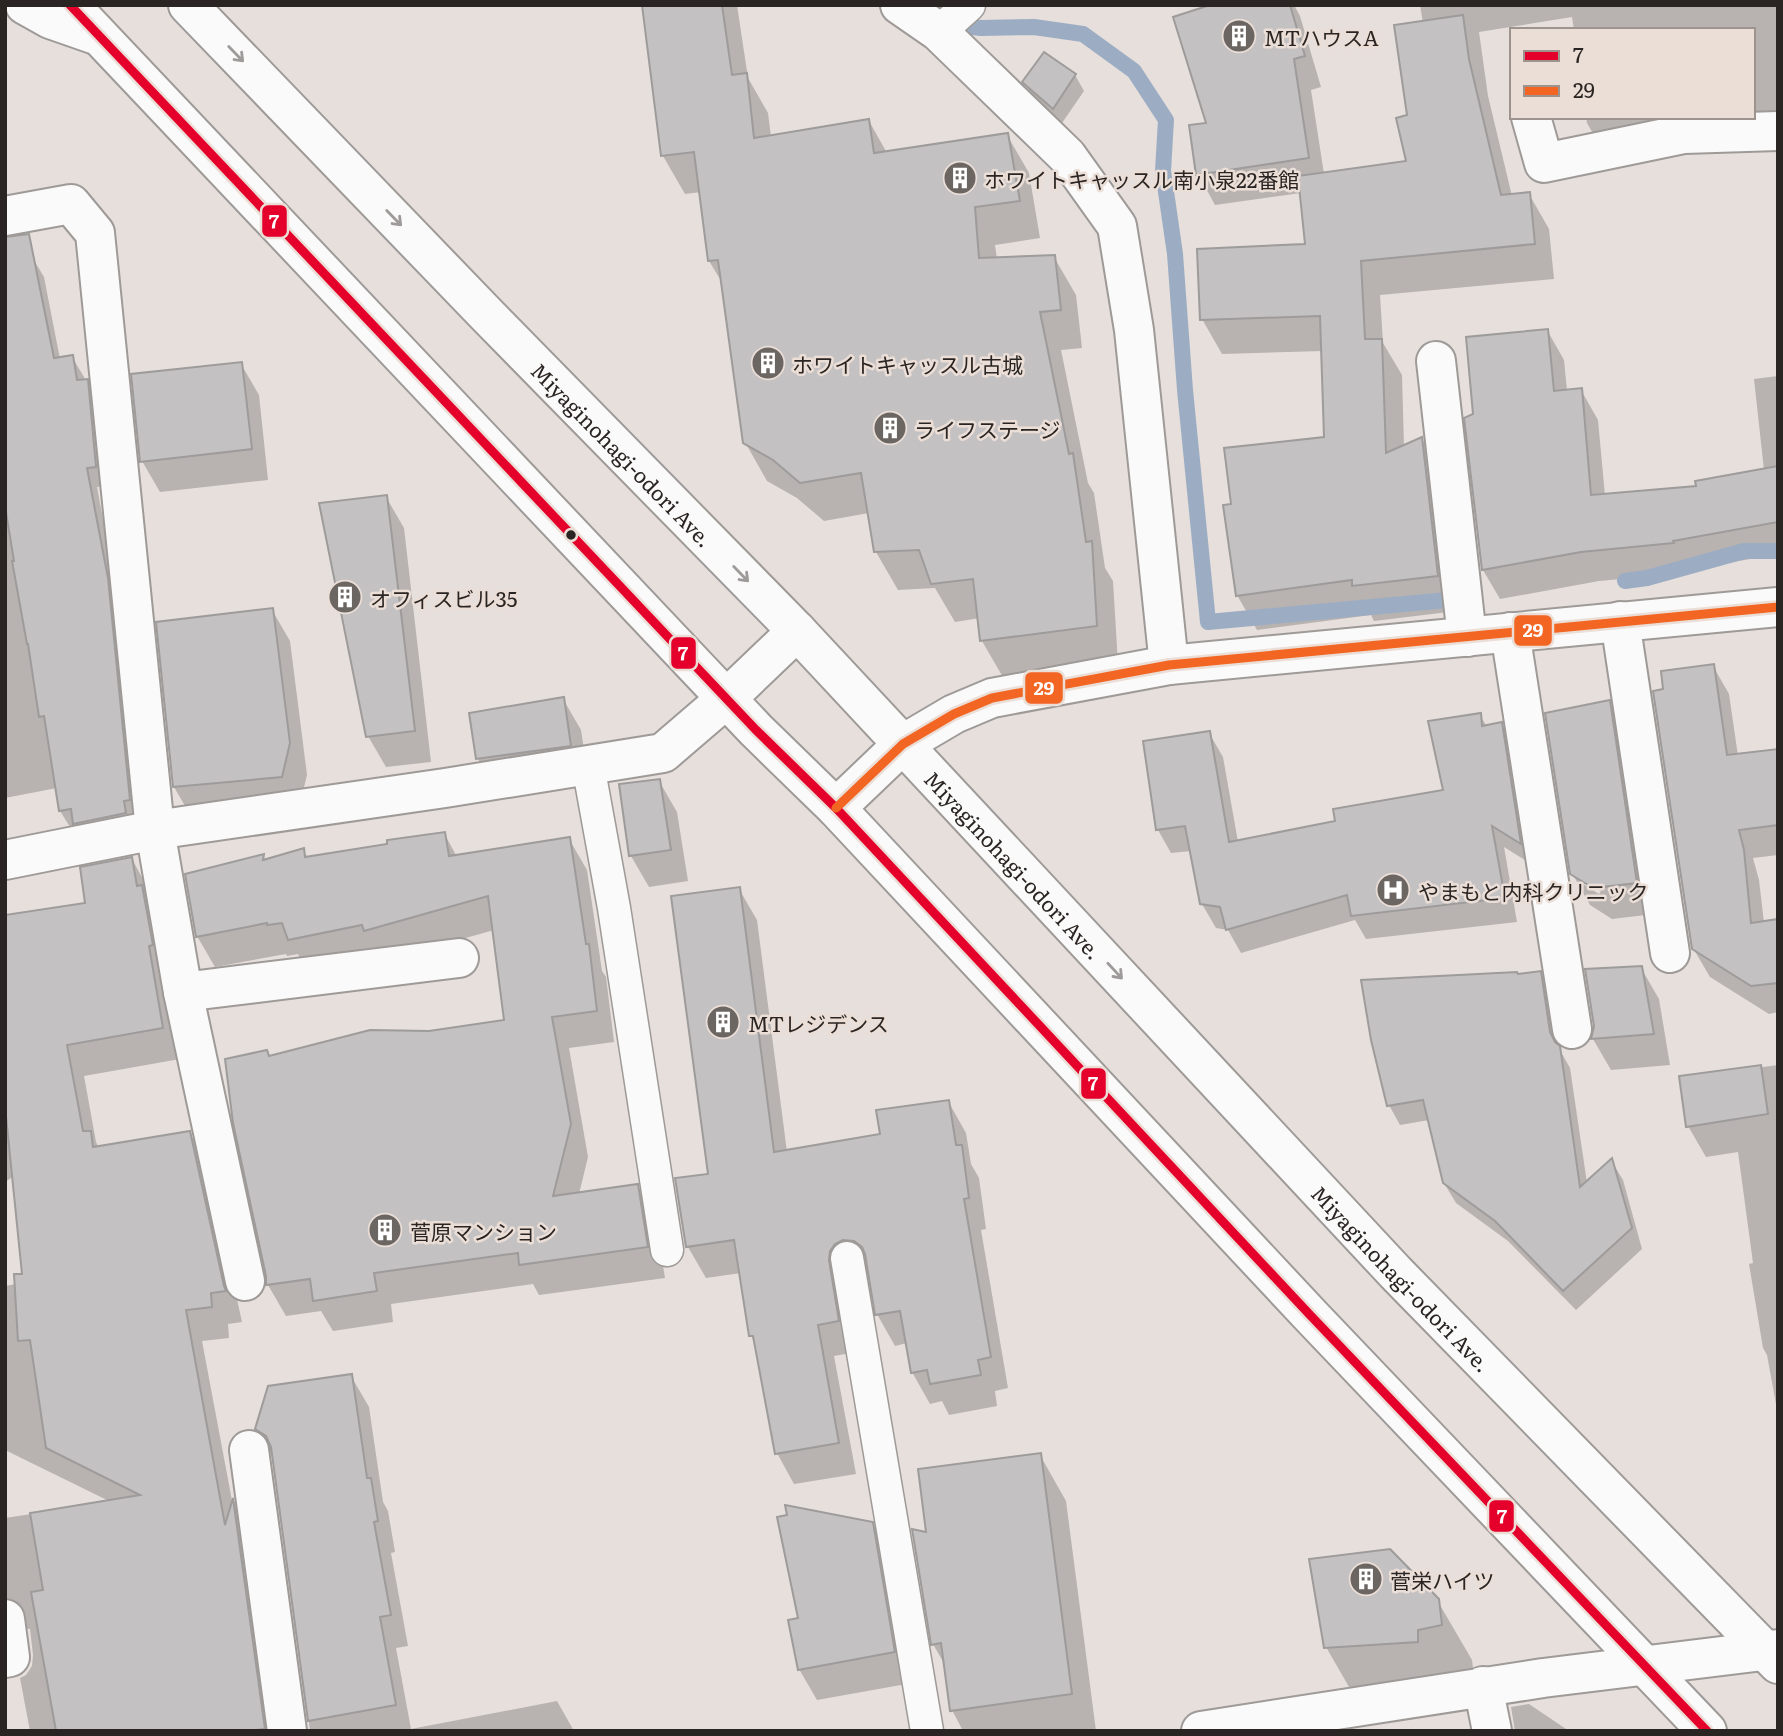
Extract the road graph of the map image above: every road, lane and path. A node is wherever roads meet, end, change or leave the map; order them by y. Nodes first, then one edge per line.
1 (25, 5) edge
2 (70, 5) edge
3 (188, 5) edge
4 (900, 5) edge
5 (969, 5) edge
6 (939, 32) junction
7 (99, 36) junction
8 (1532, 119) edge
9 (1778, 131) edge
10 (5, 216) edge
11 (1436, 361) dead end
12 (1778, 607) edge
13 (1620, 621) junction
14 (797, 631) junction
15 (1510, 632) junction
16 (1467, 636) junction
17 (1169, 665) junction
18 (727, 698) junction
19 (903, 744) junction
20 (589, 765) junction
21 (836, 808) junction
22 (155, 830) junction
23 (5, 860) edge
24 (1671, 954) dead end
25 (459, 958) dead end
26 (183, 992) junction
27 (1572, 1029) dead end
28 (667, 1250) dead end
29 (847, 1258) dead end
30 (245, 1281) dead end
31 (249, 1450) dead end
32 (5, 1619) edge
33 (1774, 1655) edge
34 (5, 1658) edge
35 (1646, 1665) junction
36 (1483, 1686) junction
37 (287, 1731) edge
38 (927, 1731) edge
39 (1201, 1731) edge
40 (1492, 1731) edge
41 (1707, 1731) edge

1 - 7 street
2 - 7 street
3 -> 14 street, Miyaginohagi-odori Ave.
4 - 6 street
5 - 6 lane
6 - 17 street
7 - 18 street
8 - 9 street
10 - 22 street
11 - 16 street
12 - 13 street
13 - 15 street
13 - 24 street
14 - 18 street
14 - 19 street, Miyaginohagi-odori Ave.
15 - 16 street
15 - 27 street
16 - 17 street
17 - 19 street
18 - 20 street
18 - 21 street
19 - 21 street
19 -> 33 street, Miyaginohagi-odori Ave.
20 - 22 street
20 - 28 lane
21 - 35 street
22 - 23 street
22 - 26 street
25 - 26 street
26 - 30 street
29 - 38 lane
31 - 37 street
32 - 34 street
33 - 35 street
35 - 36 street
35 - 41 street
36 - 39 street
36 - 40 street

